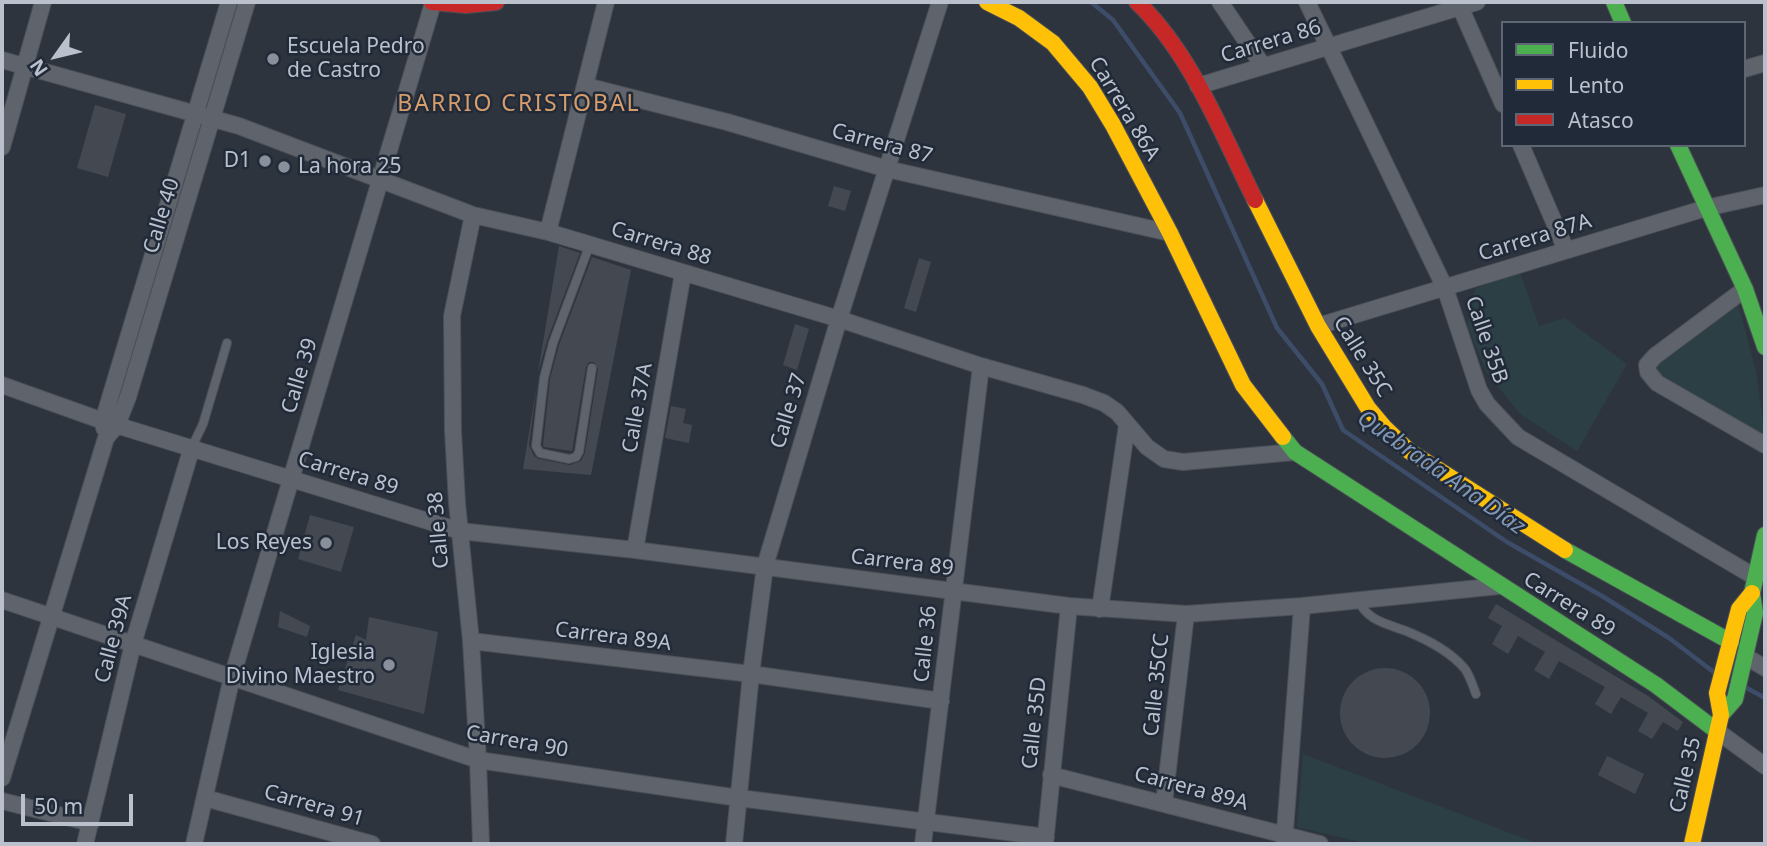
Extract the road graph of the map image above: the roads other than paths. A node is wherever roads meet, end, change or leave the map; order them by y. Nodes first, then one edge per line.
1 (43, 2) edge
2 (229, 2) edge
3 (247, 2) edge
4 (433, 2) edge
5 (496, 2) edge
6 (606, 2) edge
7 (940, 2) edge
8 (987, 2) edge
9 (1137, 2) edge
10 (1220, 2) edge
11 (1307, 2) edge
12 (1476, 2) edge
13 (1614, 2) edge
14 (1459, 4) edge
15 (1622, 21) edge
16 (1328, 47) junction
17 (2, 60) edge
18 (1765, 63) edge
19 (23, 65) junction
20 (1263, 66) junction
21 (1746, 68) edge
22 (586, 86) junction
23 (1198, 86) junction
24 (1501, 99) edge
25 (196, 114) junction
26 (213, 119) junction
27 (1522, 147) edge
28 (1679, 147) edge
29 (2, 148) edge
30 (887, 169) junction
31 (381, 181) junction
32 (1765, 195) edge
33 (1706, 208) junction
34 (473, 215) junction
35 (548, 232) junction
36 (1170, 233) junction
37 (590, 244) junction
38 (1566, 250) junction
39 (684, 273) junction
40 (1445, 288) junction
41 (1745, 289) junction
42 (839, 319) junction
43 (1318, 326) junction
44 (227, 343) dead end
45 (1765, 346) edge
46 (981, 366) junction
47 (592, 368) dead end
48 (2, 385) edge
49 (110, 423) junction
50 (1127, 425) junction
51 (1765, 445) edge
52 (192, 447) junction
53 (1295, 452) junction
54 (290, 479) junction
55 (460, 531) junction
56 (1765, 535) edge
57 (635, 550) junction
58 (765, 566) junction
59 (1753, 585) junction
60 (1499, 586) junction
61 (953, 590) junction
62 (2, 600) edge
63 (1358, 600) junction
64 (1069, 606) junction
65 (1302, 606) junction
66 (1100, 610) junction
67 (1186, 614) junction
68 (51, 617) junction
69 (471, 641) junction
70 (1731, 642) junction
71 (133, 644) junction
72 (1755, 662) edge
73 (751, 674) junction
74 (232, 677) junction
75 (1476, 694) dead end
76 (941, 701) junction
77 (1719, 723) junction
78 (478, 760) junction
79 (1765, 766) edge
80 (1051, 775) junction
81 (2, 778) edge
82 (205, 798) junction
83 (739, 798) junction
84 (2, 801) edge
85 (1164, 803) junction
86 (927, 822) junction
87 (91, 823) junction
88 (1285, 840) edge
89 (1046, 841) edge
90 (85, 844) edge
91 (194, 844) edge
92 (372, 844) edge
93 (481, 844) edge
94 (734, 844) edge
95 (923, 844) edge
96 (1321, 844) edge
97 (1692, 844) edge

1 - 19 street
2 - 25 street, Calle 40
3 - 26 street, Calle 40
4 - 5 street
4 - 31 street, Calle 39
6 - 22 street
7 - 30 street, Calle 37
8 - 36 street, Carrera 86A
9 - 23 street
10 - 20 street
11 - 16 street, Calle 35B
12 - 14 street, Carrera 86
13 - 15 street
14 - 16 street, Carrera 86
14 - 24 street
16 - 20 street, Carrera 86
16 - 40 street, Calle 35B
17 - 19 street, Carrera 88
18 - 21 street
19 - 25 street, Carrera 88
19 - 29 street
20 - 23 street, Carrera 86
22 - 30 street, Carrera 87
22 - 35 street
23 - 43 street, Calle 35C
25 - 26 street, Carrera 88
25 - 49 street, Calle 40
26 - 31 street, Carrera 88
26 - 49 street, Calle 40
27 - 38 street
28 - 33 street
30 - 36 street, Carrera 87
30 - 42 street, Calle 37
31 - 34 street, Carrera 88
31 - 54 street, Calle 39
32 - 33 street, Carrera 87A
33 - 38 street, Carrera 87A
33 - 41 street
34 - 35 street, Carrera 88
34 - 55 street, Calle 38
35 - 37 street, Carrera 88
36 - 53 street
37 - 39 street, Carrera 88
37 - 47 lane
38 - 40 street, Carrera 87A
39 - 42 street, Carrera 88
39 - 57 street, Calle 37A
40 - 43 street, Carrera 87A
40 - 59 street, Calle 35B
41 - 45 street
41 - 51 street
42 - 46 street, Carrera 88
42 - 58 street, Calle 37
43 - 70 street, Calle 35C
44 - 52 lane
46 - 50 street, Carrera 88
46 - 61 street, Calle 36
48 - 49 street, Carrera 89
49 - 52 street, Carrera 89
49 - 68 street, Calle 40
50 - 53 street, Carrera 88
50 - 66 street
52 - 54 street, Carrera 89
52 - 71 street, Calle 39A
53 - 60 street
54 - 55 street, Carrera 89
54 - 74 street, Calle 39
55 - 57 street, Carrera 89
55 - 69 street, Calle 38
56 - 59 street, Calle 35
57 - 58 street, Carrera 89
58 - 61 street, Carrera 89
58 - 73 street, Calle 37
59 - 70 street, Calle 35
59 - 72 street, Calle 35
60 - 63 street, Carrera 89
60 - 77 street, Carrera 89
61 - 64 street, Carrera 89
61 - 76 street, Calle 36
62 - 68 street, Carrera 90
63 - 65 street, Carrera 89
63 - 75 lane
64 - 66 street, Carrera 89
64 - 80 street, Calle 35D
65 - 67 street, Carrera 89
65 - 88 street
66 - 67 street, Carrera 89
67 - 85 street, Calle 35CC
68 - 71 street, Carrera 90
68 - 81 street, Calle 40
69 - 73 street, Carrera 89A
69 - 78 street, Calle 38
70 - 77 street, Calle 35
71 - 74 street, Carrera 90
71 - 87 street, Calle 39A
72 - 77 street, Calle 35
73 - 76 street, Carrera 89A
73 - 83 street, Calle 37
74 - 78 street, Carrera 90
74 - 82 street, Calle 39
76 - 86 street, Calle 36
77 - 79 street, Carrera 89
77 - 97 street, Calle 35
78 - 83 street, Carrera 90
78 - 93 street, Calle 38
80 - 85 street, Carrera 89A
80 - 89 street, Calle 35D
82 - 91 street, Calle 39
82 - 92 street, Carrera 91
83 - 86 street, Carrera 90
83 - 94 street, Calle 37
84 - 87 street
85 - 88 street, Carrera 89A
86 - 89 street, Carrera 90
86 - 95 street, Calle 36
87 - 90 street, Calle 39A
88 - 96 street, Carrera 89A

